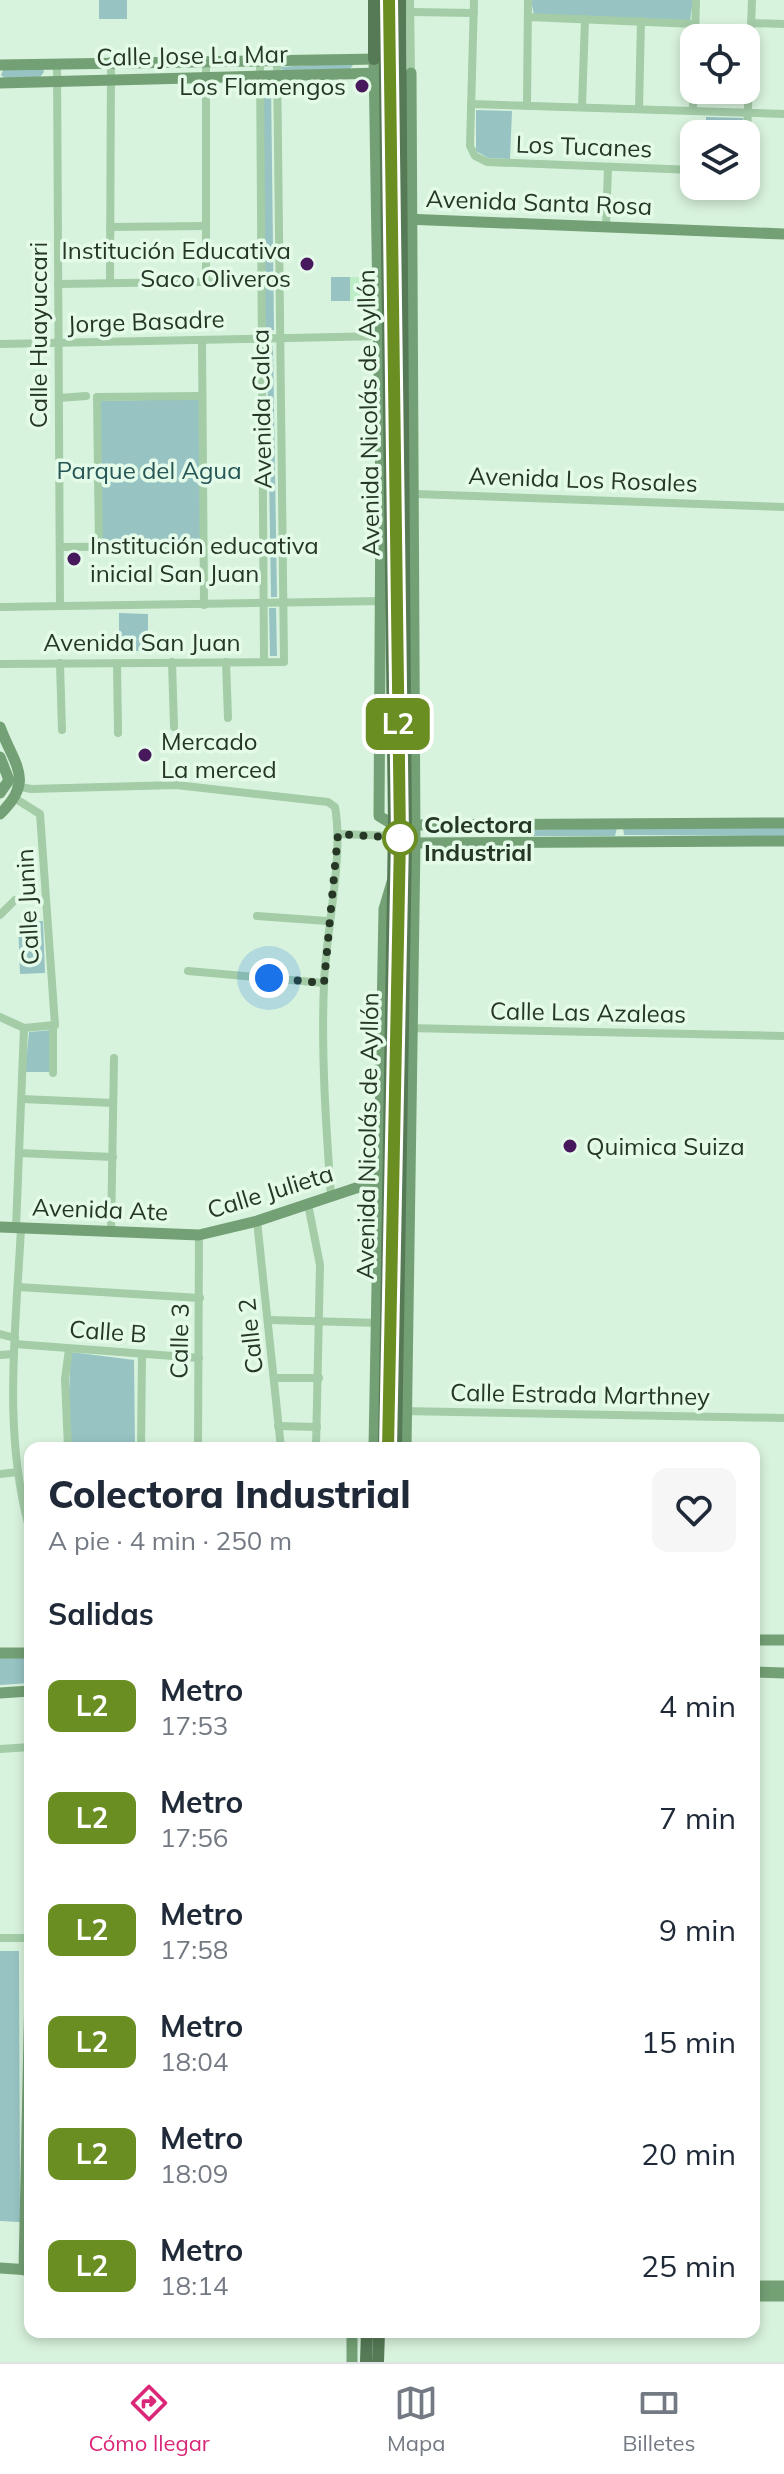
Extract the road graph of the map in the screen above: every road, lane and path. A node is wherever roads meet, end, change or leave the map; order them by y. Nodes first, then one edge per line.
1 (374, 0) edge
2 (384, 0) edge
3 (400, 0) edge
4 (410, 0) edge
5 (474, 0) edge
6 (528, 0) edge
7 (696, 0) edge
8 (752, 0) edge
9 (410, 12) junction
10 (474, 13) junction
11 (528, 17) junction
12 (585, 19) junction
13 (641, 21) junction
14 (751, 23) junction
15 (695, 24) joint
16 (784, 24) edge
17 (298, 59) junction
18 (357, 59) junction
19 (206, 60) junction
20 (260, 60) junction
21 (277, 60) junction
22 (111, 61) junction
23 (57, 63) junction
24 (0, 65) edge
25 (380, 66) junction
26 (406, 69) junction
27 (352, 73) junction
28 (300, 75) junction
29 (260, 76) junction
30 (277, 76) junction
31 (206, 77) junction
32 (111, 78) junction
33 (57, 80) junction
34 (0, 83) edge
35 (471, 104) junction
36 (693, 104) edge
37 (527, 105) junction
38 (582, 107) junction
39 (639, 109) junction
40 (693, 111) junction
41 (749, 113) junction
42 (784, 114) edge
43 (749, 120) edge
44 (608, 167) junction
45 (680, 170) edge
46 (388, 219) junction
47 (407, 219) junction
48 (206, 226) junction
49 (110, 227) junction
50 (606, 227) junction
51 (784, 234) edge
52 (206, 281) junction
53 (262, 281) junction
54 (110, 283) junction
55 (58, 284) junction
56 (384, 336) junction
57 (262, 338) junction
58 (280, 339) junction
59 (202, 340) junction
60 (0, 344) edge
61 (58, 344) junction
62 (86, 396) dead end
63 (201, 396) junction
64 (59, 398) junction
65 (380, 401) junction
66 (395, 438) junction
67 (410, 458) junction
68 (396, 492) junction
69 (784, 507) edge
70 (99, 546) junction
71 (203, 546) junction
72 (60, 547) junction
73 (386, 601) junction
74 (265, 604) junction
75 (284, 604) junction
76 (204, 605) junction
77 (60, 606) junction
78 (0, 607) edge
79 (172, 662) junction
80 (226, 662) junction
81 (264, 662) junction
82 (284, 662) joint
83 (60, 663) junction
84 (117, 663) junction
85 (0, 664) edge
86 (228, 718) dead end
87 (0, 727) edge
88 (174, 727) dead end
89 (62, 730) dead end
90 (118, 733) dead end
91 (399, 743) junction
92 (0, 757) edge
93 (4, 788) edge
94 (18, 793) junction
95 (0, 814) edge
96 (623, 823) junction
97 (784, 823) edge
98 (521, 824) junction
99 (338, 834) junction
100 (404, 834) junction
101 (784, 841) edge
102 (622, 842) junction
103 (521, 843) junction
104 (394, 878) junction
105 (15, 900) dead end
106 (0, 915) edge
107 (257, 916) dead end
108 (327, 921) junction
109 (188, 971) dead end
110 (324, 983) junction
111 (0, 1017) edge
112 (54, 1027) junction
113 (24, 1028) junction
114 (402, 1028) junction
115 (784, 1036) edge
116 (114, 1058) dead end
117 (53, 1073) dead end
118 (22, 1099) junction
119 (113, 1103) junction
120 (19, 1153) junction
121 (113, 1157) junction
122 (389, 1178) junction
123 (331, 1196) junction
124 (308, 1204) junction
125 (257, 1221) junction
126 (0, 1227) edge
127 (18, 1228) junction
128 (111, 1233) junction
129 (199, 1235) junction
130 (18, 1287) junction
131 (200, 1298) junction
132 (269, 1320) junction
133 (320, 1321) junction
134 (381, 1323) junction
135 (0, 1334) edge
136 (15, 1345) junction
137 (69, 1349) junction
138 (142, 1354) junction
139 (0, 1355) edge
140 (199, 1358) junction
141 (274, 1378) junction
142 (319, 1378) junction
143 (391, 1411) junction
144 (784, 1418) edge
145 (278, 1426) junction
146 (317, 1427) junction
147 (68, 1442) edge
148 (141, 1442) edge
149 (198, 1442) edge
150 (280, 1442) edge
151 (316, 1442) edge
152 (377, 1442) edge
153 (385, 1442) edge
154 (395, 1442) edge
155 (404, 1442) edge
156 (18, 1472) junction
157 (0, 1474) edge
158 (24, 1483) edge
159 (760, 1640) edge
160 (784, 1640) edge
161 (0, 1653) edge
162 (24, 1653) edge
163 (760, 1672) edge
164 (784, 1673) edge
165 (24, 1691) edge
166 (0, 1693) edge
167 (24, 1747) edge
168 (0, 1749) edge
169 (0, 1938) edge
170 (24, 1938) edge
171 (0, 2268) edge
172 (24, 2270) edge
173 (760, 2286) edge
174 (784, 2286) edge
175 (760, 2296) edge
176 (784, 2296) edge
177 (352, 2338) edge
178 (367, 2338) edge
179 (352, 2362) edge
180 (366, 2362) edge

1 - 25 main road
2 - 25 main road, Avenida Nicolás de Ayllón
3 - 26 main road, Avenida Nicolás de Ayllón
4 - 9 street
5 - 10 street
6 - 11 street
7 - 15 street
8 - 14 street
9 - 10 street
9 - 26 street
10 - 35 street
11 - 12 street
11 - 37 street
12 - 13 street
12 - 38 street
13 - 15 street
13 - 39 street
14 - 16 street
14 - 41 street
17 - 18 main road, Calle Jose La Mar
17 - 21 main road, Calle Jose La Mar
17 - 28 main road
18 - 25 main road, Calle Jose La Mar
18 - 27 main road
19 - 20 main road, Calle Jose La Mar
19 - 22 main road, Calle Jose La Mar
19 - 31 street
20 - 21 main road, Calle Jose La Mar
20 - 29 street, Avenida Calca
21 - 30 street, Avenida Calca
22 - 23 main road, Calle Jose La Mar
22 - 32 street
23 - 24 main road, Calle Jose La Mar
23 - 33 street, Calle Huayuccari
25 - 27 main road, Calle Jose La Mar
25 - 46 main road, Avenida Nicolás de Ayllón
25 - 56 main road, Avenida Nicolás de Ayllón
26 - 47 main road, Avenida Nicolás de Ayllón
27 - 28 main road, Calle Jose La Mar
28 - 30 main road, Calle Jose La Mar
29 - 30 main road, Calle Jose La Mar
29 - 31 main road, Calle Jose La Mar
29 - 53 street, Avenida Calca
30 - 58 street, Avenida Calca
31 - 32 main road, Calle Jose La Mar
31 - 48 street
32 - 33 main road, Calle Jose La Mar
32 - 49 street
33 - 34 main road, Calle Jose La Mar
33 - 55 street, Calle Huayuccari
35 - 37 street
35 - 44 street, Los Tucanes
36 - 40 street
37 - 38 street
38 - 39 street
39 - 40 street
40 - 41 street
41 - 42 street
41 - 43 street
44 - 45 street, Los Tucanes
44 - 50 street
46 - 47 main road, Avenida Santa Rosa
46 - 56 main road, Avenida Nicolás de Ayllón
47 - 50 main road, Avenida Santa Rosa
47 - 66 main road, Avenida Nicolás de Ayllón
47 - 67 main road, Avenida Nicolás de Ayllón
48 - 49 street
48 - 52 street
49 - 54 street
50 - 51 main road, Avenida Santa Rosa
52 - 53 street
52 - 54 street
53 - 57 street, Avenida Calca
54 - 55 street
55 - 61 street, Calle Huayuccari
56 - 58 street, Jorge Basadre
56 - 65 main road, Avenida Nicolás de Ayllón
56 - 66 main road, Avenida Nicolás de Ayllón
57 - 58 street, Jorge Basadre
57 - 59 street, Jorge Basadre
57 - 74 street, Avenida Calca
58 - 75 street, Avenida Calca
59 - 61 street, Jorge Basadre
59 - 63 street
60 - 61 street, Jorge Basadre
61 - 64 street, Calle Huayuccari
62 - 64 street
63 - 70 street
63 - 71 street
64 - 72 street, Calle Huayuccari
65 - 66 main road
65 - 68 main road, Avenida Nicolás de Ayllón
66 - 67 main road
66 - 68 main road, Avenida Nicolás de Ayllón
67 - 68 main road, Avenida Nicolás de Ayllón
68 - 69 street, Avenida Los Rosales
68 - 73 main road, Avenida Nicolás de Ayllón
68 - 91 main road, Avenida Nicolás de Ayllón
68 - 100 main road, Avenida Nicolás de Ayllón
70 - 71 street
70 - 72 street
71 - 76 street
72 - 77 street, Calle Huayuccari
73 - 75 street
73 - 91 main road, Avenida Nicolás de Ayllón
73 - 100 main road, Avenida Nicolás de Ayllón
74 - 75 street
74 - 76 street
74 - 81 street, Avenida Calca
75 - 82 street, Avenida Calca
76 - 77 street
77 - 78 street
79 - 80 street, Avenida San Juan
79 - 84 street, Avenida San Juan
79 - 88 street
80 - 81 street, Avenida San Juan
80 - 86 street
81 - 82 street, Avenida San Juan
83 - 84 street, Avenida San Juan
83 - 85 street, Avenida San Juan
83 - 89 street
84 - 90 street
87 - 94 main road
91 - 100 main road, Avenida Nicolás de Ayllón
92 - 93 main road
93 - 94 street
94 - 95 main road
94 - 99 street
94 - 112 street, Calle Junin
96 - 97 main road
96 - 98 main road
96 - 102 main road
98 - 100 main road
98 - 103 main road
99 - 100 street
99 - 108 street
100 - 103 main road
100 - 104 main road, Avenida Nicolás de Ayllón
100 - 114 main road, Avenida Nicolás de Ayllón
101 - 102 main road
102 - 103 main road
104 - 114 main road, Avenida Nicolás de Ayllón
104 - 122 main road
105 - 106 street
107 - 108 street
108 - 110 street
109 - 110 street
110 - 123 street
111 - 113 street
112 - 113 street
112 - 117 street
113 - 118 street
114 - 115 street, Calle Las Azaleas
114 - 122 main road, Avenida Nicolás de Ayllón
114 - 143 main road, Avenida Nicolás de Ayllón
116 - 119 street
118 - 119 street
118 - 120 street
119 - 121 street
120 - 121 street
120 - 127 street
121 - 128 street
122 - 123 main road, Calle Julieta
122 - 134 main road, Avenida Nicolás de Ayllón
122 - 143 main road, Avenida Nicolás de Ayllón
123 - 124 main road, Calle Julieta
124 - 125 main road, Calle Julieta
124 - 133 street
125 - 129 main road, Calle Julieta
125 - 132 street, Calle 2
126 - 127 main road, Avenida Ate
127 - 128 main road, Avenida Ate
127 - 130 street
128 - 129 main road, Avenida Ate
129 - 131 street, Calle 3
130 - 131 street
130 - 136 street
131 - 140 street, Calle 3
132 - 133 street
132 - 141 street, Calle 2
133 - 134 street
133 - 142 street
134 - 143 main road, Avenida Nicolás de Ayllón
135 - 136 street
136 - 137 street, Calle B
136 - 139 street
136 - 156 street
137 - 138 street, Calle B
137 - 147 street
138 - 140 street, Calle B
138 - 148 street
140 - 149 street, Calle 3
141 - 142 street
141 - 145 street, Calle 2
142 - 146 street
143 - 144 street, Calle Estrada Marthney
143 - 152 main road
143 - 153 main road, Avenida Nicolás de Ayllón
143 - 154 main road, Avenida Nicolás de Ayllón
143 - 155 main road, Avenida Nicolás de Ayllón
145 - 146 street
145 - 150 street, Calle 2
146 - 151 street
156 - 157 street
156 - 158 street
159 - 160 main road
161 - 162 main road
163 - 164 main road
165 - 166 main road
167 - 168 street
169 - 170 street
171 - 172 main road
173 - 174 main road
175 - 176 main road
177 - 179 main road
178 - 180 main road

